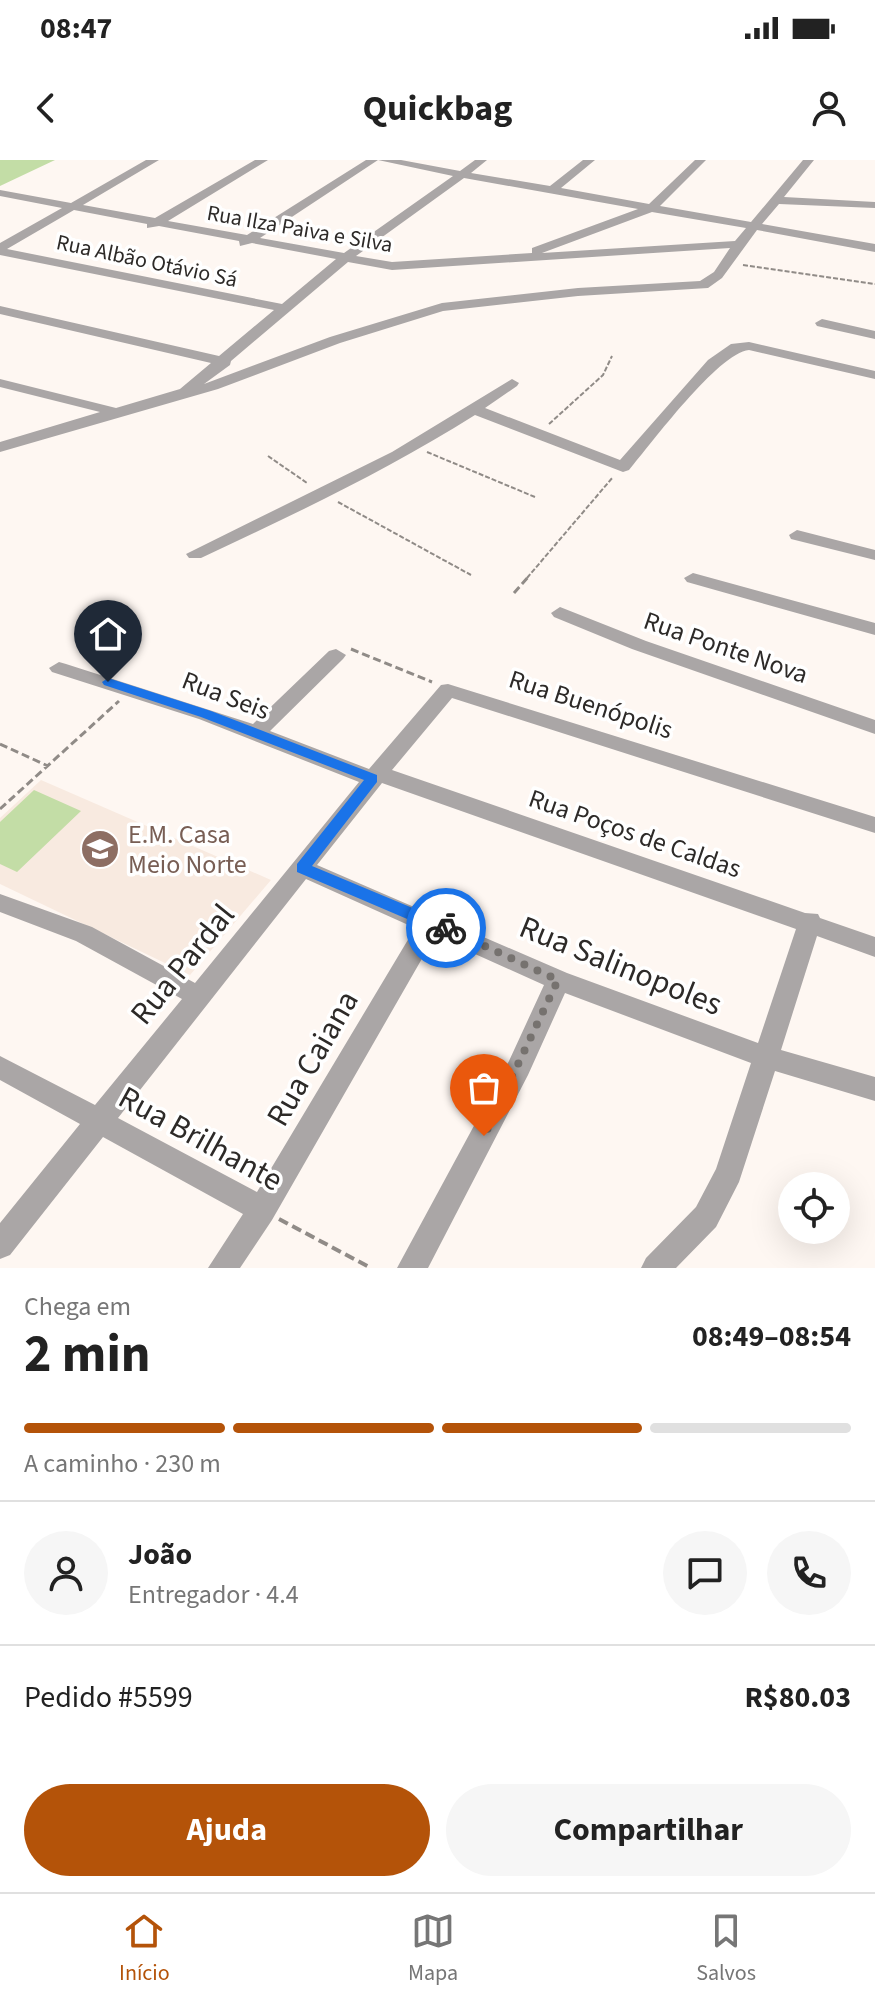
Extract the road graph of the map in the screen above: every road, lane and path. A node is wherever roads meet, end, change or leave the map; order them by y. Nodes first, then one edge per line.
1 (154, 160) edge
2 (263, 160) edge
3 (373, 160) edge
4 (383, 160) edge
5 (482, 160) edge
6 (590, 160) edge
7 (701, 160) edge
8 (809, 160) edge
9 (462, 174) junction
10 (552, 190) junction
11 (0, 196) edge
12 (775, 200) junction
13 (875, 205) edge
14 (66, 208) junction
15 (651, 208) junction
16 (153, 224) junction
17 (753, 226) junction
18 (246, 241) junction
19 (737, 246) junction
20 (875, 248) edge
21 (0, 249) edge
22 (344, 260) junction
23 (520, 260) junction
24 (728, 262) junction
25 (875, 284) edge
26 (287, 309) junction
27 (0, 310) edge
28 (822, 323) dead end
29 (875, 335) edge
30 (612, 356) dead end
31 (225, 362) junction
32 (875, 375) edge
33 (0, 383) edge
34 (512, 383) dead end
35 (185, 392) junction
36 (476, 410) junction
37 (122, 413) junction
38 (537, 434) junction
39 (413, 446) junction
40 (0, 447) edge
41 (268, 456) dead end
42 (623, 467) junction
43 (322, 493) junction
44 (535, 497) dead end
45 (797, 535) dead end
46 (195, 554) dead end
47 (875, 555) edge
48 (471, 575) dead end
49 (693, 578) dead end
50 (514, 593) dead end
51 (560, 613) dead end
52 (875, 629) edge
53 (336, 655) joint
54 (59, 668) dead end
55 (132, 689) junction
56 (448, 690) junction
57 (875, 727) edge
58 (255, 734) junction
59 (0, 744) edge
60 (48, 766) junction
61 (375, 776) junction
62 (0, 809) edge
63 (875, 825) edge
64 (303, 868) junction
65 (0, 903) edge
66 (810, 921) junction
67 (431, 922) junction
68 (875, 947) edge
69 (558, 980) junction
70 (200, 997) junction
71 (767, 1058) junction
72 (0, 1067) edge
73 (875, 1089) edge
74 (99, 1122) junction
75 (262, 1210) junction
76 (0, 1245) edge
77 (223, 1268) edge
78 (371, 1268) edge
79 (412, 1268) edge
80 (656, 1268) edge

1 - 14 street
2 - 16 street
3 - 18 street
4 - 9 street
5 - 9 street
6 - 10 street
7 - 15 street
8 - 12 street
9 - 10 street
9 - 22 street
10 - 15 street
11 - 14 street, Rua Ilza Paiva e Silva
12 - 13 street
12 - 17 street
14 - 16 street, Rua Ilza Paiva e Silva
14 - 21 street
15 - 17 street
15 - 23 street
16 - 18 street, Rua Ilza Paiva e Silva
17 - 19 street
17 - 20 street
18 - 22 street, Rua Ilza Paiva e Silva
19 - 23 street, Rua Ilza Paiva e Silva
19 - 24 street
21 - 26 street, Rua Albão Otávio Sá
22 - 23 street, Rua Ilza Paiva e Silva
22 - 26 street
24 - 25 path
24 - 35 street
26 - 31 street
27 - 31 street
28 - 29 street
30 - 38 path
31 - 35 street
32 - 42 street
33 - 37 street
34 - 36 street
35 - 37 street
36 - 38 street
36 - 39 street
37 - 40 street
38 - 42 street
39 - 43 street
39 - 44 path
41 - 43 path
42 - 50 path
43 - 46 street
43 - 48 path
45 - 47 street
49 - 52 street
51 - 57 street, Rua Ponte Nova
53 - 56 path
53 - 58 street
54 - 55 street, Rua Seis
55 - 58 street, Rua Seis
55 - 60 path
56 - 61 street, Rua Pardal
56 - 63 street, Rua Buenópolis
58 - 61 street, Rua Seis
59 - 60 path
60 - 62 path
61 - 64 street, Rua Pardal
61 - 66 street, Rua Poços de Caldas
64 - 67 street, Rua Salinopoles
64 - 70 street, Rua Pardal
65 - 70 street
66 - 68 street, Rua Poços de Caldas
66 - 71 street
67 - 69 street, Rua Salinopoles
67 - 75 street, Rua Caiana
69 - 71 street, Rua Salinopoles
69 - 79 street
70 - 74 street, Rua Pardal
71 - 73 street, Rua Salinopoles
71 - 80 street
72 - 74 street, Rua Brilhante
74 - 75 street, Rua Brilhante
74 - 76 street, Rua Pardal
75 - 77 street, Rua Caiana
75 - 78 path, Rua Brilhante

